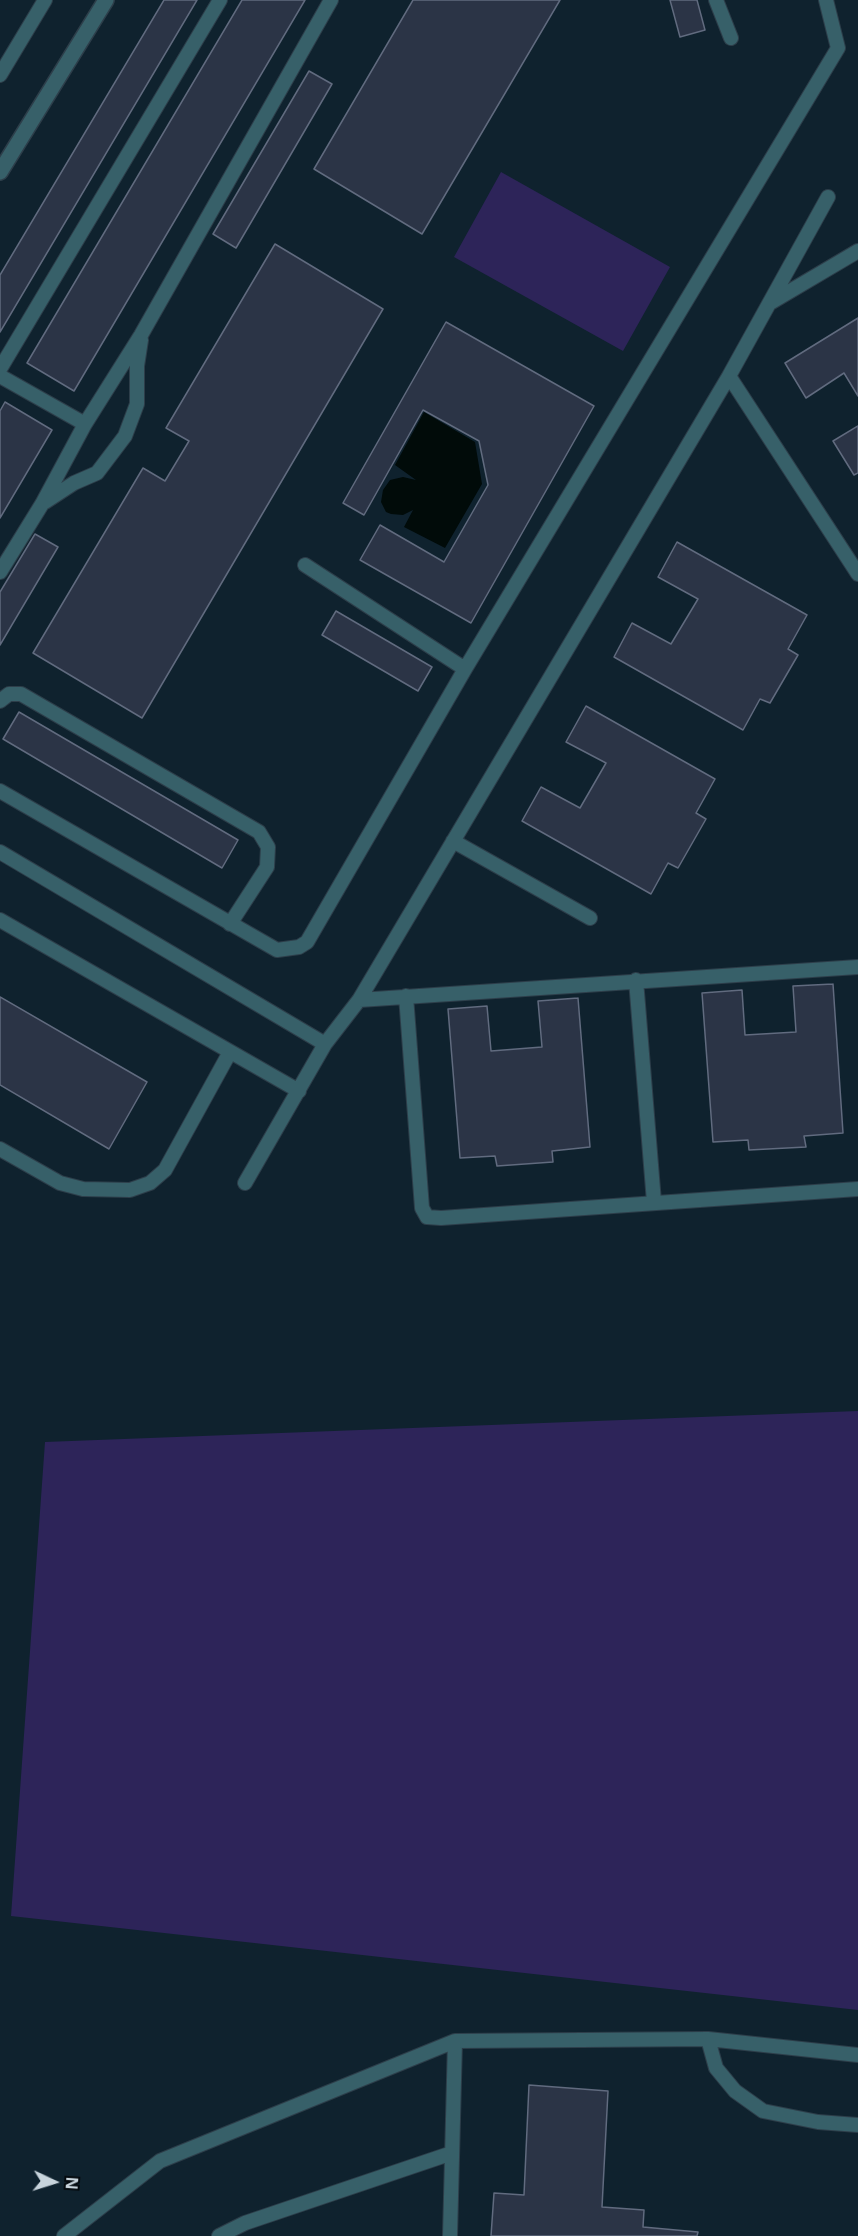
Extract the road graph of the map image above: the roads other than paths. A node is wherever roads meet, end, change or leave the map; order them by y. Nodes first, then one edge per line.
1 (45, 0) edge
2 (106, 0) edge
3 (220, 0) edge
4 (332, 0) edge
5 (716, 0) edge
6 (826, 0) edge
7 (731, 38) dead end
8 (0, 75) edge
9 (0, 172) edge
10 (828, 196) dead end
11 (858, 251) edge
12 (769, 304) junction
13 (141, 334) junction
14 (0, 369) edge
15 (0, 376) edge
16 (729, 376) junction
17 (85, 424) junction
18 (42, 504) junction
19 (305, 565) dead end
20 (856, 568) edge
21 (0, 572) edge
22 (465, 669) junction
23 (0, 701) edge
24 (0, 791) edge
25 (453, 841) junction
26 (0, 852) edge
27 (590, 918) dead end
28 (0, 920) edge
29 (230, 924) junction
30 (858, 967) edge
31 (636, 980) junction
32 (406, 996) junction
33 (359, 999) junction
34 (325, 1044) junction
35 (230, 1052) junction
36 (299, 1091) junction
37 (0, 1149) edge
38 (245, 1183) dead end
39 (858, 1189) edge
40 (654, 1202) junction
41 (708, 2039) junction
42 (455, 2041) junction
43 (858, 2055) edge
44 (858, 2125) edge
45 (452, 2153) junction
46 (64, 2236) edge
47 (219, 2236) edge
48 (450, 2236) edge

1 - 8 lane
2 - 9 street
3 - 14 lane
4 - 13 lane
5 - 7 lane
6 - 22 lane
10 - 12 lane
11 - 12 lane
12 - 16 lane
13 - 17 lane
13 - 18 lane
15 - 17 lane
16 - 20 lane
16 - 25 lane
17 - 18 lane
18 - 21 lane
19 - 22 lane
22 - 29 lane
23 - 29 lane
24 - 29 lane
25 - 27 lane
25 - 33 lane
26 - 34 lane
28 - 35 lane
30 - 31 lane
31 - 32 lane
31 - 40 lane
32 - 33 lane
32 - 40 lane
33 - 34 lane
34 - 36 lane
35 - 36 lane
35 - 37 lane
36 - 38 lane
39 - 40 lane
41 - 42 lane
41 - 43 lane
41 - 44 lane
42 - 45 lane
42 - 46 lane
45 - 47 lane
45 - 48 lane

